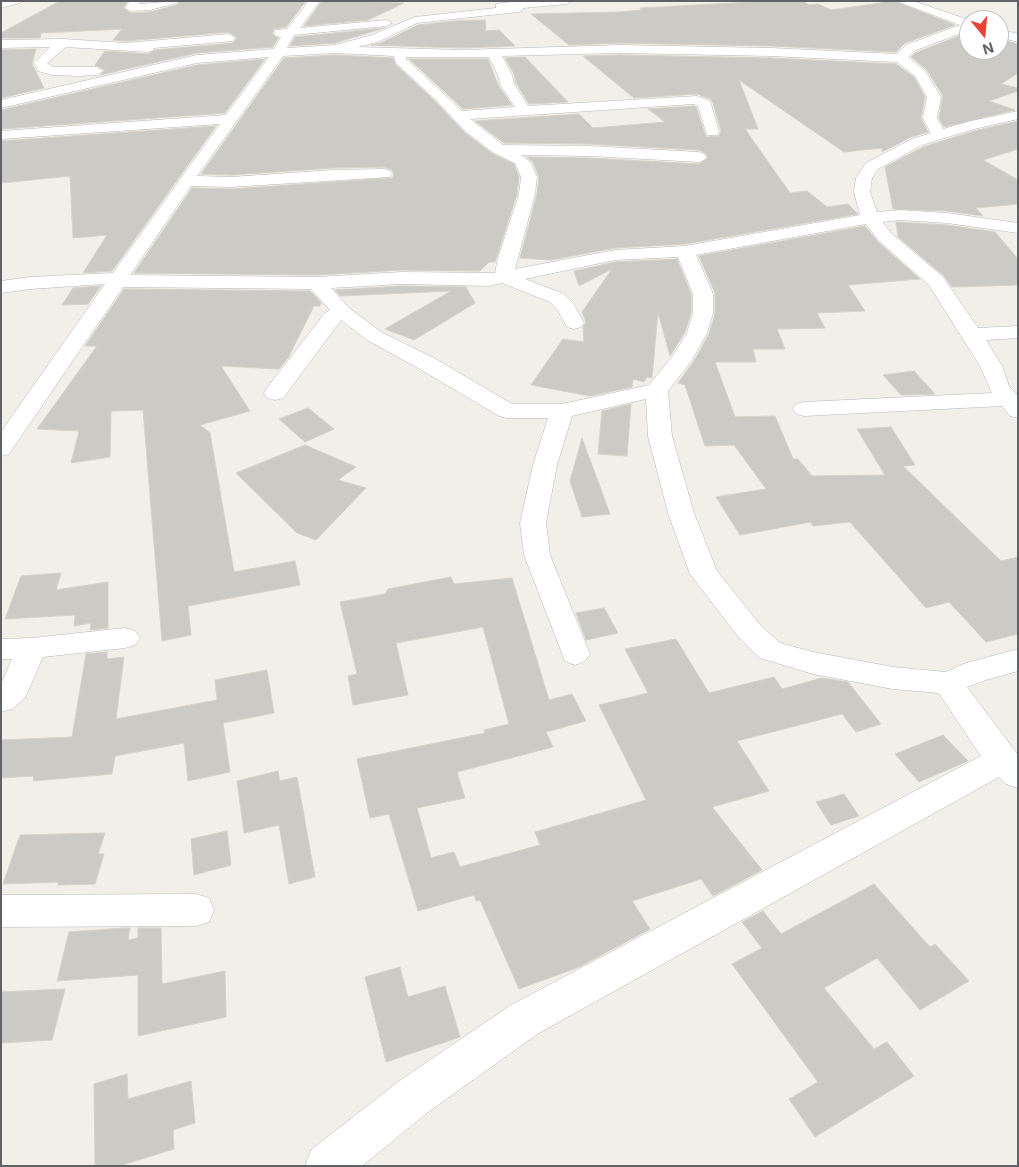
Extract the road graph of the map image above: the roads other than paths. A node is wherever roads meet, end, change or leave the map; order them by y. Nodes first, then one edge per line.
1 (136, 1) edge
2 (173, 1) edge
3 (315, 1) edge
4 (567, 1) edge
5 (901, 1) edge
6 (438, 5) dead end
7 (521, 7) junction
8 (415, 20) junction
9 (959, 21) edge
10 (510, 23) dead end
11 (959, 28) edge
12 (291, 32) junction
13 (271, 34) dead end
14 (242, 37) dead end
15 (63, 43) junction
16 (1, 44) edge
17 (129, 46) junction
18 (335, 49) junction
19 (279, 52) junction
20 (494, 52) junction
21 (249, 54) junction
22 (400, 54) junction
23 (900, 58) junction
24 (197, 59) junction
25 (1, 104) edge
26 (524, 110) junction
27 (1018, 115) edge
28 (458, 116) junction
29 (230, 119) junction
30 (712, 132) dead end
31 (1, 135) edge
32 (939, 135) junction
33 (499, 150) junction
34 (700, 157) dead end
35 (384, 174) dead end
36 (186, 181) junction
37 (870, 218) junction
38 (1018, 228) edge
39 (685, 251) junction
40 (504, 277) junction
41 (117, 280) junction
42 (316, 282) junction
43 (1, 287) edge
44 (342, 312) junction
45 (574, 323) dead end
46 (1018, 332) edge
47 (972, 334) junction
48 (657, 390) junction
49 (275, 393) dead end
50 (1012, 405) edge
51 (804, 410) dead end
52 (562, 411) junction
53 (1, 449) edge
54 (125, 638) dead end
55 (32, 648) junction
56 (1, 649) edge
57 (575, 654) dead end
58 (1018, 660) edge
59 (948, 683) junction
60 (1, 700) edge
61 (1010, 768) edge
62 (196, 910) dead end
63 (1, 911) edge
64 (327, 1166) edge

1 - 2 street
3 - 12 street
4 - 7 street
5 - 9 street
6 - 7 street
7 - 8 street
7 - 10 street
8 - 12 street
8 - 18 street
11 - 23 street
12 - 13 street
12 - 19 street
14 - 17 street
15 - 16 street
15 - 17 street
15 - 24 street
17 - 21 street
18 - 19 street
18 - 22 street
19 - 21 street
19 - 29 street
20 - 22 street
20 - 23 street
20 - 26 street
21 - 24 street
22 - 28 street
23 - 32 street
24 - 25 street
26 - 28 street
26 - 30 street
27 - 32 street
28 - 33 street
29 - 31 street
29 - 36 street
32 - 37 street
33 - 34 street
33 - 40 street
35 - 36 street
36 - 41 street
37 - 38 street
37 - 39 street
37 - 47 street
39 - 40 street
39 - 48 street
40 - 42 street
40 - 45 street
41 - 42 street
41 - 43 street
41 - 53 street
42 - 44 street
44 - 49 street
44 - 52 street
46 - 47 street
47 - 50 street
48 - 52 street
48 - 59 street
50 - 51 street
52 - 57 street
54 - 55 street
55 - 56 street
55 - 60 street
58 - 59 street
59 - 61 street
61 - 64 street
62 - 63 street

